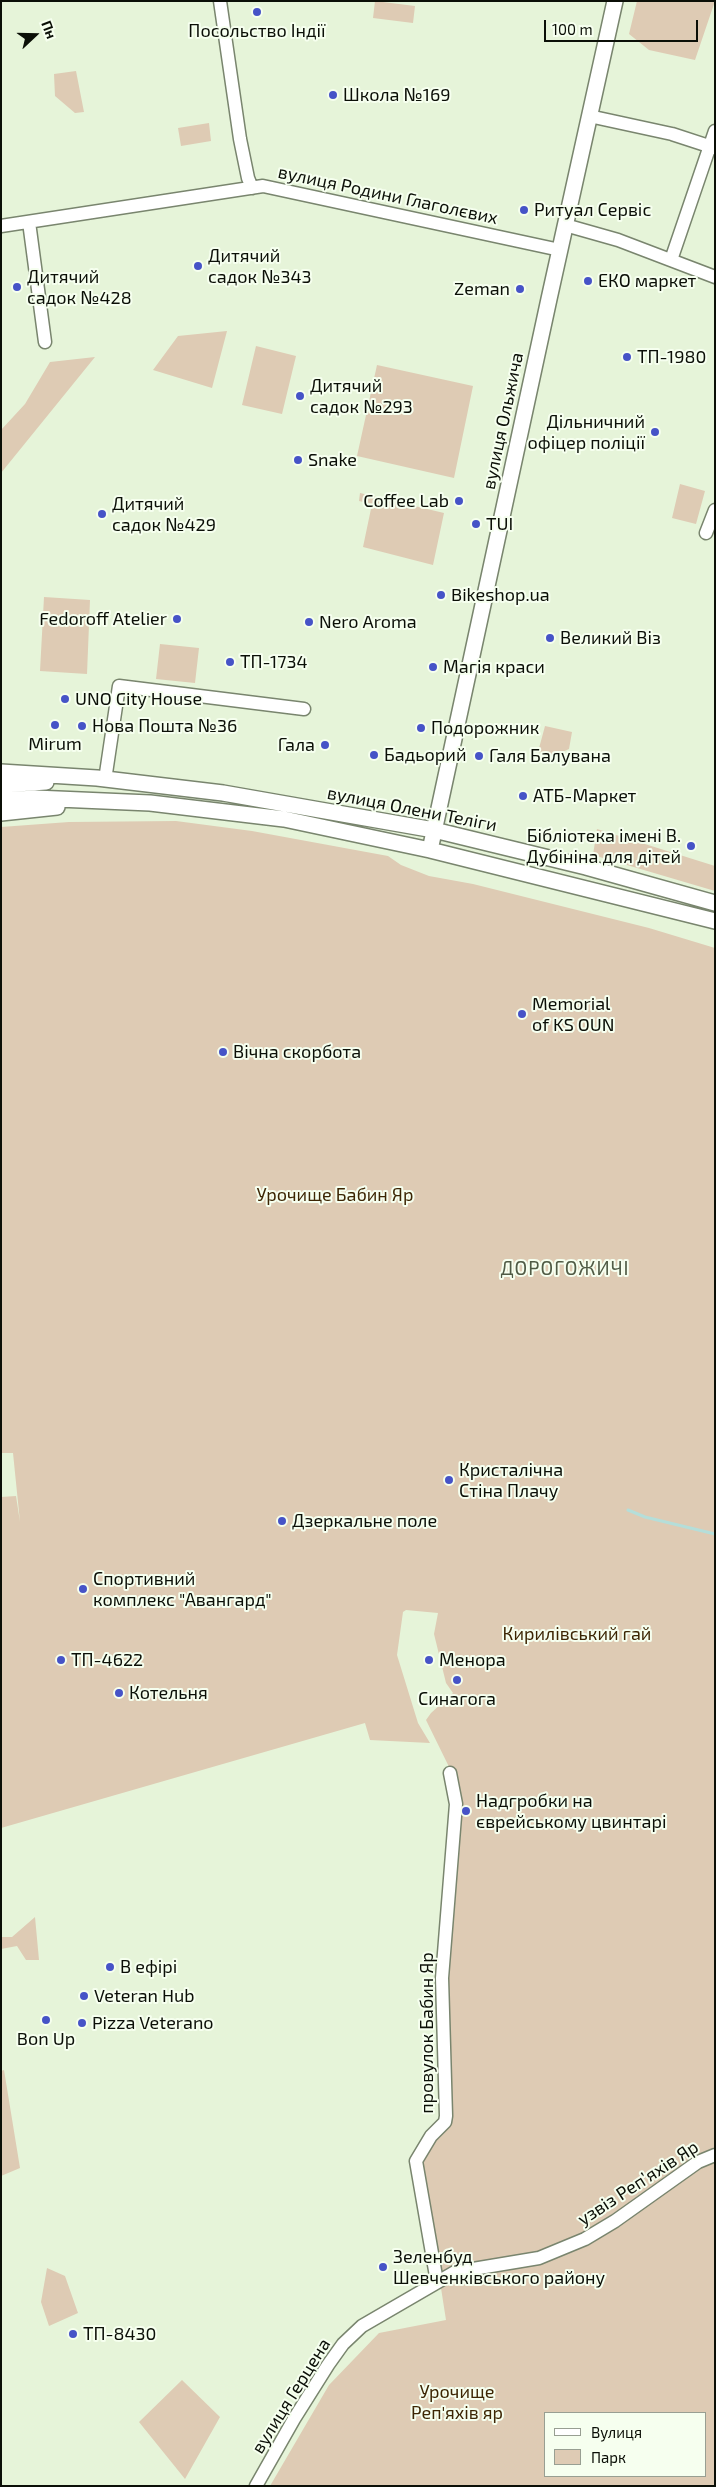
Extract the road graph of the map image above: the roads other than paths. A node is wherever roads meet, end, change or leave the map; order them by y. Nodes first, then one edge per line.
1 (220, 1) edge
2 (616, 1) edge
3 (589, 116) junction
4 (715, 131) edge
5 (712, 147) edge
6 (252, 188) junction
7 (28, 222) junction
8 (565, 225) junction
9 (1, 226) edge
10 (560, 250) junction
11 (671, 260) junction
12 (715, 277) edge
13 (45, 342) dead end
14 (715, 510) edge
15 (706, 534) dead end
16 (304, 709) dead end
17 (1, 772) edge
18 (101, 779) junction
19 (1, 785) edge
20 (1, 800) edge
21 (98, 801) junction
22 (1, 812) edge
23 (434, 830) junction
24 (430, 850) junction
25 (715, 903) edge
26 (715, 921) edge
27 (450, 1773) dead end
28 (715, 2155) edge
29 (437, 2282) junction
30 (256, 2486) edge

1 - 6 street
2 - 3 main road, вулиця Ольжича
3 - 5 street
3 - 8 main road, вулиця Ольжича
4 - 5 street
5 - 11 street
6 - 7 street, вулиця Родини Глаголєвих
6 - 10 street, вулиця Родини Глаголєвих
7 - 9 street, вулиця Родини Глаголєвих
7 - 13 street
8 - 10 main road, вулиця Ольжича
8 - 11 street
10 - 23 main road, вулиця Ольжича
11 - 12 street
14 - 15 street
16 - 18 street
17 - 18 main road, вулиця Олени Теліги
18 - 19 main road, вулиця Олени Теліги
18 - 23 main road, вулиця Олени Теліги
20 - 21 main road, вулиця Олени Теліги
21 - 22 main road, вулиця Олени Теліги
21 - 24 main road, вулиця Олени Теліги
23 - 24 main road, вулиця Ольжича
23 - 25 main road, вулиця Олени Теліги
24 - 26 main road, вулиця Олени Теліги
27 - 29 street, провулок Бабин Яр
28 - 29 street, узвіз Репʼяхів Яр
29 - 30 street, вулиця Герцена

